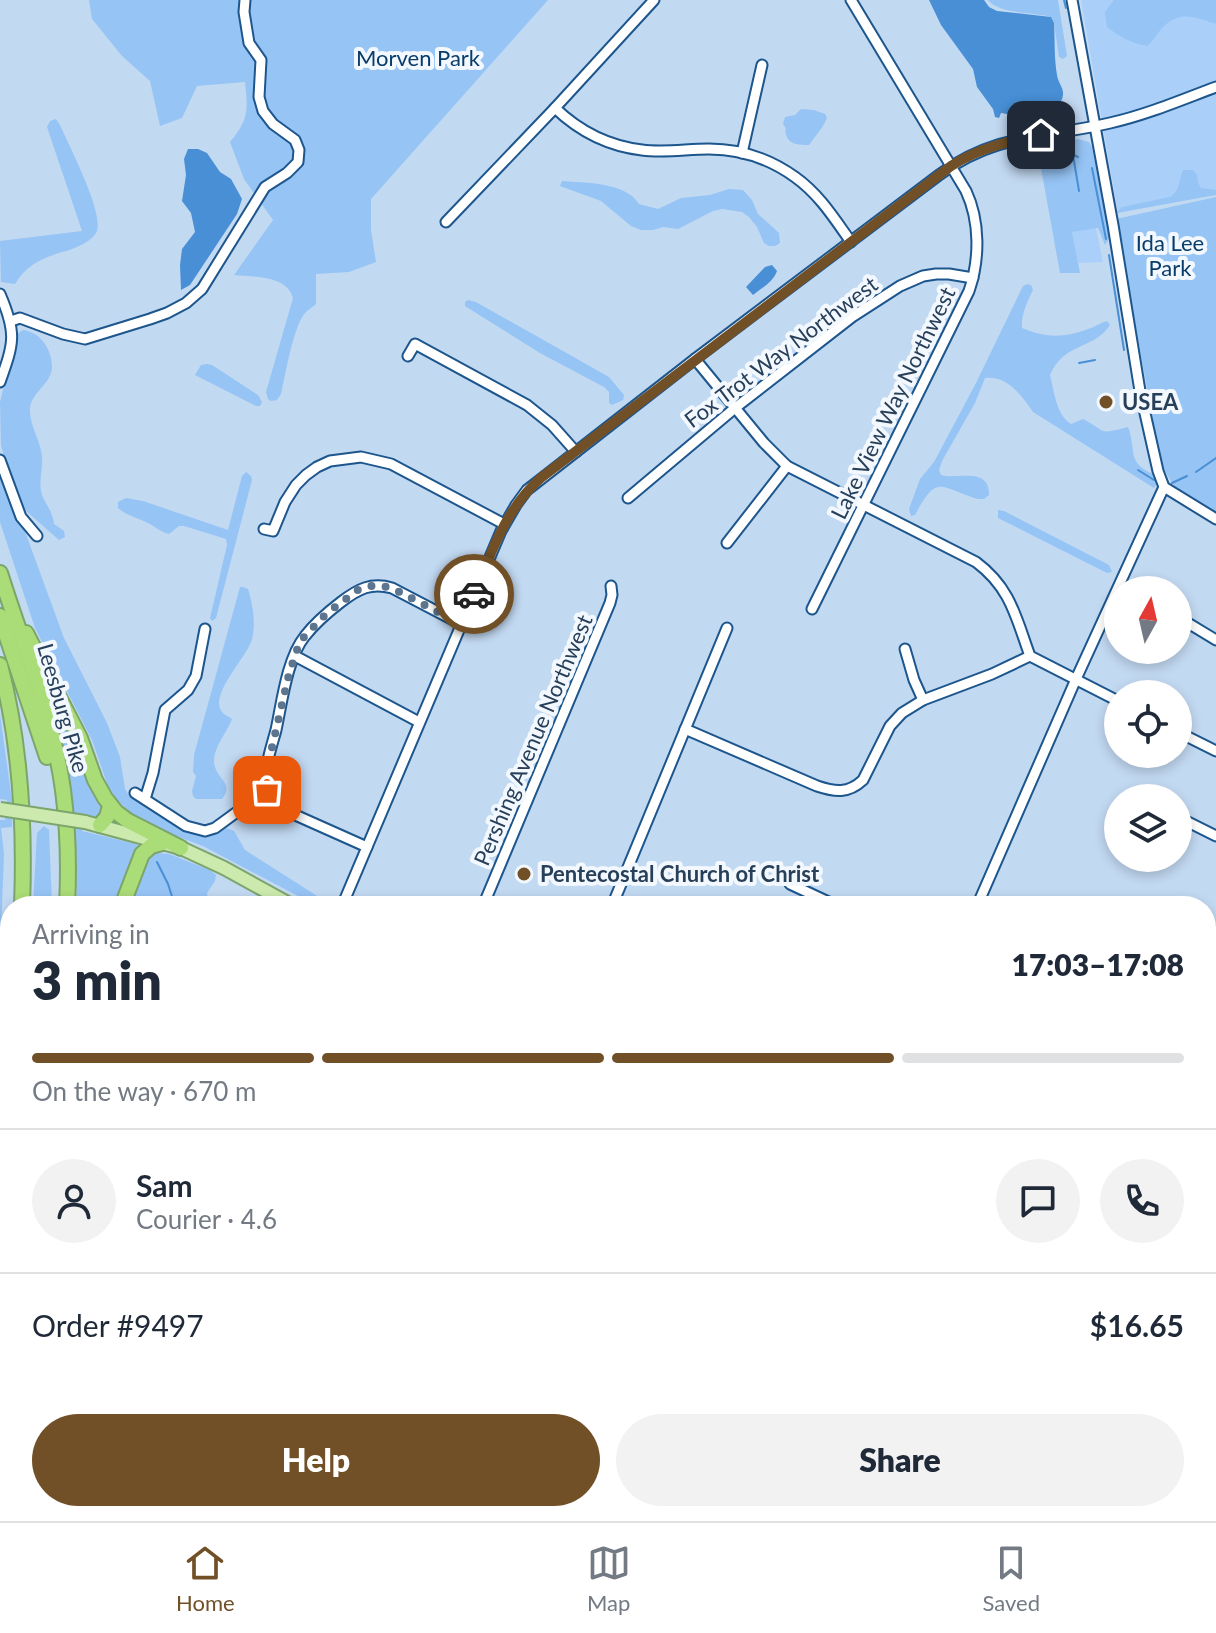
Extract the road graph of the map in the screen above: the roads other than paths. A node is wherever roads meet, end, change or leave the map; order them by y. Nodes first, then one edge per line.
1 (245, 0) edge
2 (654, 0) edge
3 (851, 0) edge
4 (1072, 0) edge
5 (762, 65) dead end
6 (1216, 87) edge
7 (555, 108) junction
8 (1094, 126) junction
9 (742, 153) junction
10 (951, 166) junction
11 (446, 222) dead end
12 (851, 242) junction
13 (973, 278) junction
14 (0, 294) edge
15 (11, 321) junction
16 (408, 356) dead end
17 (695, 359) junction
18 (0, 382) edge
19 (735, 408) junction
20 (576, 452) junction
21 (0, 460) edge
22 (787, 466) junction
23 (1164, 487) junction
24 (628, 498) dead end
25 (862, 505) junction
26 (1216, 519) edge
27 (504, 524) junction
28 (264, 529) dead end
29 (37, 536) dead end
30 (727, 543) dead end
31 (0, 573) edge
32 (1125, 576) edge
33 (611, 586) dead end
34 (812, 609) dead end
35 (7, 616) edge
36 (1104, 620) edge
37 (461, 624) junction
38 (1192, 625) edge
39 (727, 628) dead end
40 (205, 629) dead end
41 (1216, 640) edge
42 (905, 649) dead end
43 (295, 656) junction
44 (1030, 656) junction
45 (0, 665) edge
46 (1076, 679) junction
47 (1104, 694) edge
48 (923, 700) junction
49 (0, 704) edge
50 (419, 722) junction
51 (685, 729) junction
52 (14, 737) junction
53 (1192, 739) edge
54 (1216, 751) edge
55 (267, 790) junction
56 (135, 793) dead end
57 (145, 799) junction
58 (110, 806) junction
59 (0, 809) edge
60 (92, 824) junction
61 (1192, 824) edge
62 (1216, 836) edge
63 (162, 843) junction
64 (367, 847) junction
65 (181, 848) junction
66 (790, 884) dead end
67 (22, 896) edge
68 (67, 896) edge
69 (126, 896) edge
70 (275, 896) edge
71 (346, 896) edge
72 (487, 896) edge
73 (616, 896) edge
74 (816, 896) edge
75 (981, 896) edge

1 - 15 street
2 - 7 street
3 - 10 street, Lake View Way Northwest
4 - 8 street
5 - 9 street
6 - 8 street
7 - 9 street
7 - 11 street
8 - 10 street
8 - 23 street
9 - 12 street
10 - 12 street
10 - 13 street, Lake View Way Northwest
12 - 17 street
13 - 19 street, Fox Trot Way Northwest
13 - 25 street, Lake View Way Northwest
14 - 15 street
15 - 18 street
16 - 20 street
17 - 19 street
17 - 20 street
19 - 22 street
19 - 24 street, Fox Trot Way Northwest
20 - 27 street
21 - 29 street
22 - 25 street
22 - 30 street
23 - 26 street
23 - 32 street
25 - 34 street, Lake View Way Northwest
25 - 44 street
27 - 28 street
27 - 37 street
31 - 35 highway
33 - 72 street, Pershing Avenue Northwest
35 - 58 highway
35 - 68 highway, Leesburg Pike
36 - 46 street
37 - 43 street
37 - 50 street
38 - 41 street
39 - 51 street
40 - 57 street
42 - 48 street
43 - 50 street
43 - 55 street
44 - 46 street
44 - 48 street
45 - 52 highway
46 - 47 street
46 - 75 street
48 - 51 street
49 - 52 highway
50 - 64 street
51 - 73 street
52 - 67 highway
53 - 54 street
55 - 57 street
55 - 64 street
56 - 57 street
58 - 60 highway
58 - 65 highway
59 - 60 main road, bridge
60 - 63 main road
61 - 62 street
63 - 65 main road
63 - 69 highway
64 - 71 street
65 - 70 main road
66 - 74 street

